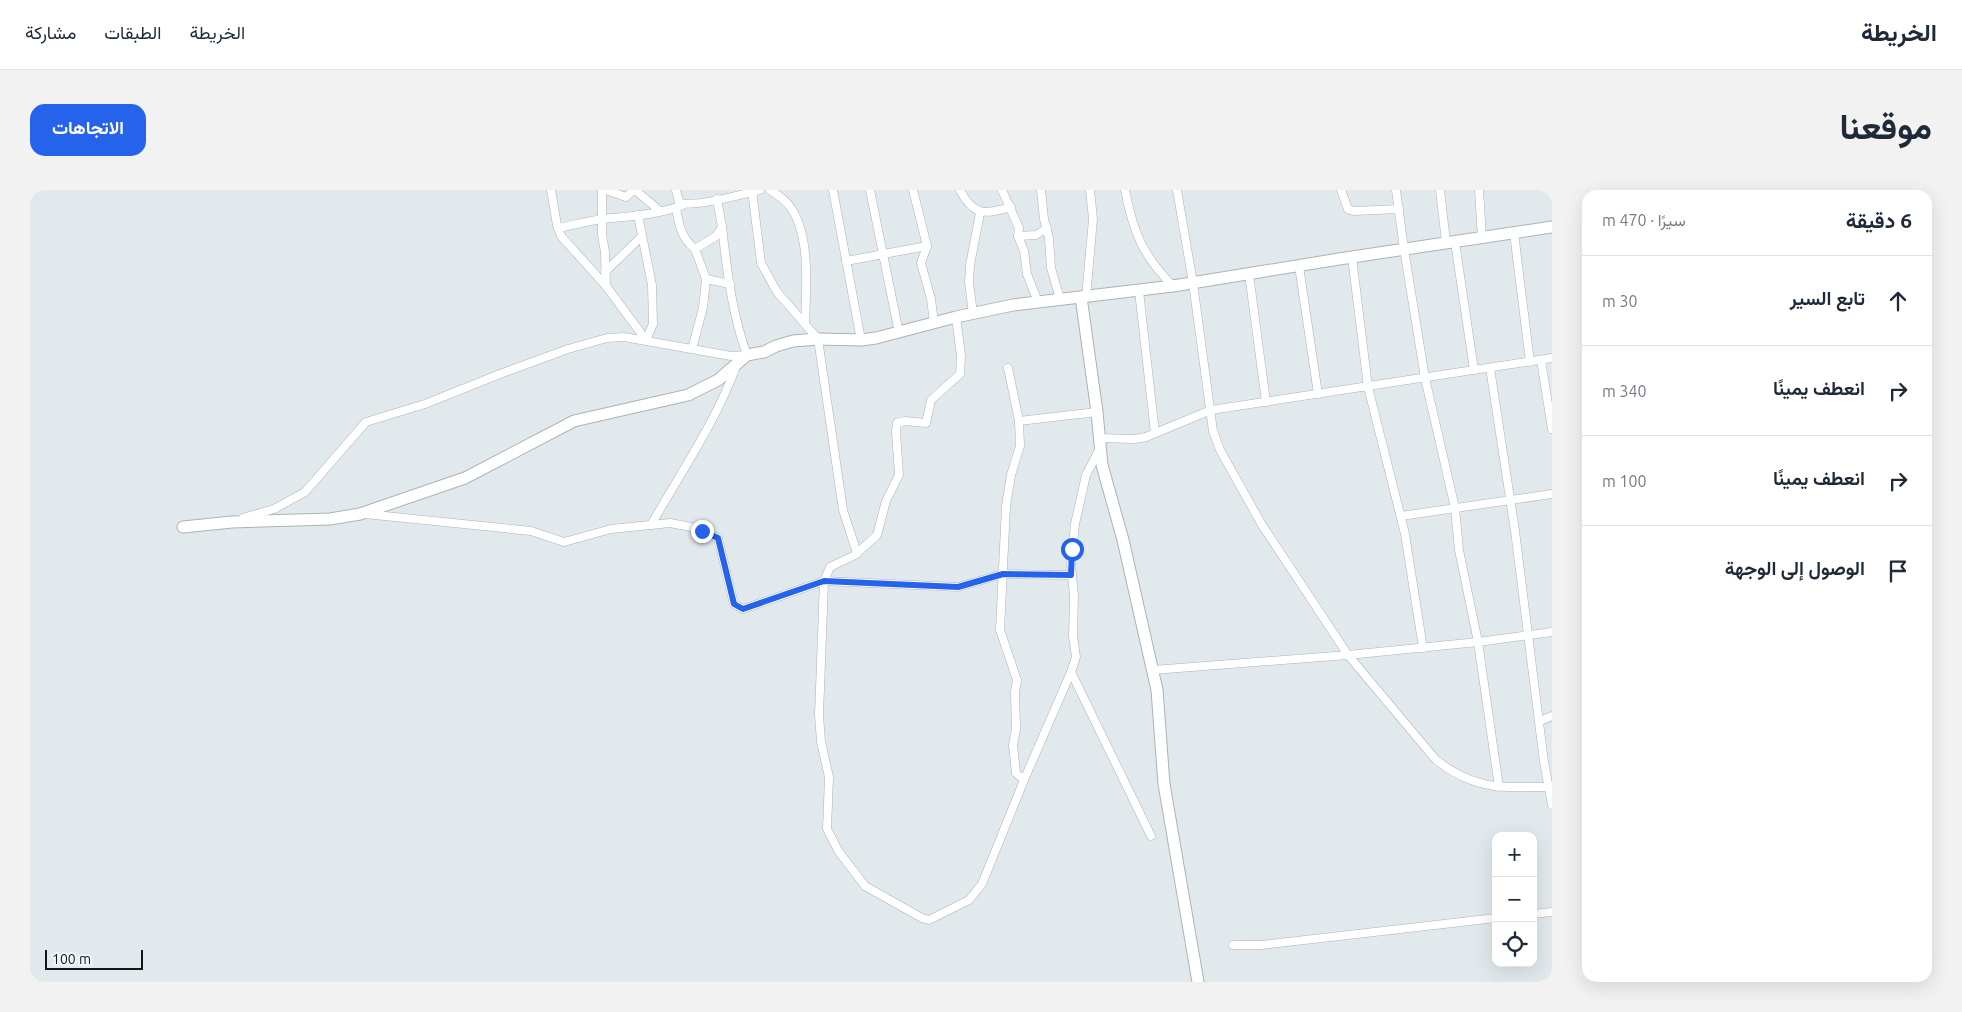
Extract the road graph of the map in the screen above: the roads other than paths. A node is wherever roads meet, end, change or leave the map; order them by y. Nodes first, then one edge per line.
1 (551, 190) edge
2 (602, 190) edge
3 (606, 190) edge
4 (635, 190) edge
5 (676, 190) edge
6 (770, 190) edge
7 (834, 190) edge
8 (870, 190) edge
9 (912, 190) edge
10 (960, 190) edge
11 (1002, 190) edge
12 (1040, 190) edge
13 (1090, 190) edge
14 (1125, 190) edge
15 (1177, 190) edge
16 (1341, 190) edge
17 (1396, 190) edge
18 (1440, 190) edge
19 (1479, 190) edge
20 (755, 191) edge
21 (734, 192) edge
22 (717, 199) junction
23 (679, 207) junction
24 (1011, 207) junction
25 (1399, 209) junction
26 (660, 211) junction
27 (980, 213) junction
28 (638, 215) junction
29 (603, 219) junction
30 (722, 227) junction
31 (1552, 227) edge
32 (558, 228) junction
33 (1047, 228) junction
34 (1514, 233) junction
35 (642, 236) junction
36 (1018, 236) junction
37 (1482, 238) junction
38 (1450, 242) junction
39 (927, 246) junction
40 (695, 249) junction
41 (1404, 249) junction
42 (882, 254) junction
43 (1352, 257) junction
44 (846, 261) junction
45 (1299, 266) junction
46 (605, 272) junction
47 (1249, 274) junction
48 (706, 279) junction
49 (1193, 283) junction
50 (730, 284) junction
51 (606, 286) junction
52 (1174, 286) junction
53 (1139, 291) junction
54 (1084, 297) junction
55 (1060, 299) junction
56 (1038, 302) junction
57 (973, 313) junction
58 (956, 317) junction
59 (934, 323) junction
60 (805, 324) junction
61 (898, 333) junction
62 (818, 339) junction
63 (646, 340) junction
64 (861, 340) junction
65 (692, 349) junction
66 (743, 358) junction
67 (1552, 358) edge
68 (1541, 360) junction
69 (1530, 362) junction
70 (1008, 368) dead end
71 (1490, 368) junction
72 (1474, 370) junction
73 (1425, 378) junction
74 (1368, 387) junction
75 (1318, 394) junction
76 (1266, 402) junction
77 (1211, 410) junction
78 (1097, 412) junction
79 (1019, 421) junction
80 (1552, 429) edge
81 (1155, 434) junction
82 (1100, 443) junction
83 (1552, 494) edge
84 (1510, 500) junction
85 (1454, 508) junction
86 (360, 514) junction
87 (1401, 516) junction
88 (232, 522) junction
89 (651, 525) junction
90 (183, 527) dead end
91 (857, 553) junction
92 (1003, 574) junction
93 (1071, 575) junction
94 (824, 581) junction
95 (1552, 632) edge
96 (1528, 635) junction
97 (1478, 642) junction
98 (1423, 648) junction
99 (1348, 655) junction
100 (1153, 670) junction
101 (1072, 672) junction
102 (1552, 716) edge
103 (1540, 721) junction
104 (1024, 780) junction
105 (1499, 787) junction
106 (1549, 787) junction
107 (1552, 805) edge
108 (1151, 836) dead end
109 (1552, 912) edge
110 (1537, 914) edge
111 (1492, 918) edge
112 (1233, 945) dead end
113 (1198, 982) edge

1 - 32 street
2 - 29 street
3 - 4 street
4 - 26 street
5 - 23 street
6 - 60 street
7 - 44 street
8 - 42 street
9 - 39 street
10 - 27 street
11 - 24 street
12 - 33 street
13 - 54 street
14 - 52 street
15 - 49 street
16 - 25 street
17 - 25 street
18 - 38 street
19 - 37 street
20 - 21 street
20 - 60 street
21 - 22 street
22 - 23 street
22 - 30 street
23 - 26 street
23 - 40 street
24 - 27 street
24 - 36 street
25 - 41 street
26 - 28 street
27 - 57 street
28 - 29 street
28 - 35 street
29 - 32 street
29 - 46 street
30 - 40 street
30 - 50 street
31 - 34 main road
32 - 51 street
33 - 36 street
33 - 55 street
34 - 37 main road
34 - 69 street
35 - 46 street
35 - 63 street
36 - 56 street
37 - 38 main road
38 - 41 main road
38 - 72 street
39 - 42 street
39 - 59 street
40 - 48 street
41 - 43 main road
41 - 73 street
42 - 44 street
42 - 61 street
43 - 45 main road
43 - 74 street
44 - 64 street
45 - 47 main road
45 - 75 street
46 - 51 street
47 - 49 main road
47 - 76 street
48 - 50 street
48 - 65 street
49 - 52 main road
49 - 77 street
50 - 66 street
51 - 63 street
52 - 53 main road
53 - 54 main road
53 - 81 street
54 - 55 main road
54 - 78 main road
55 - 56 main road
56 - 57 main road
57 - 58 main road
58 - 59 main road
58 - 91 street
59 - 61 main road
60 - 62 street
61 - 64 main road
62 - 64 main road
62 - 66 main road
62 - 91 street
63 - 65 street
63 - 88 street
65 - 66 street
66 - 86 main road
66 - 89 street
67 - 68 street
68 - 69 street
68 - 80 street
69 - 71 street
70 - 79 street
71 - 72 street
71 - 84 street
72 - 73 street
73 - 74 street
73 - 85 street
74 - 75 street
74 - 87 street
75 - 76 street
76 - 77 street
77 - 81 street
77 - 99 street
78 - 79 street
78 - 82 main road
79 - 92 street
81 - 82 street
82 - 93 street
82 - 100 main road
83 - 84 street
84 - 85 street
84 - 96 street
85 - 87 street
85 - 97 street
86 - 88 main road
86 - 89 street
87 - 98 street
88 - 90 main road
89 - 94 street
91 - 94 street
92 - 93 street
92 - 94 street
92 - 104 street
93 - 101 street
94 - 104 street
95 - 96 street
96 - 97 street
96 - 103 street
97 - 98 street
97 - 105 street
98 - 99 street
99 - 100 street
99 - 105 street
100 - 113 main road
101 - 104 street
101 - 108 street
102 - 103 street
103 - 106 street
105 - 106 street
106 - 107 street
109 - 110 street
111 - 112 street

